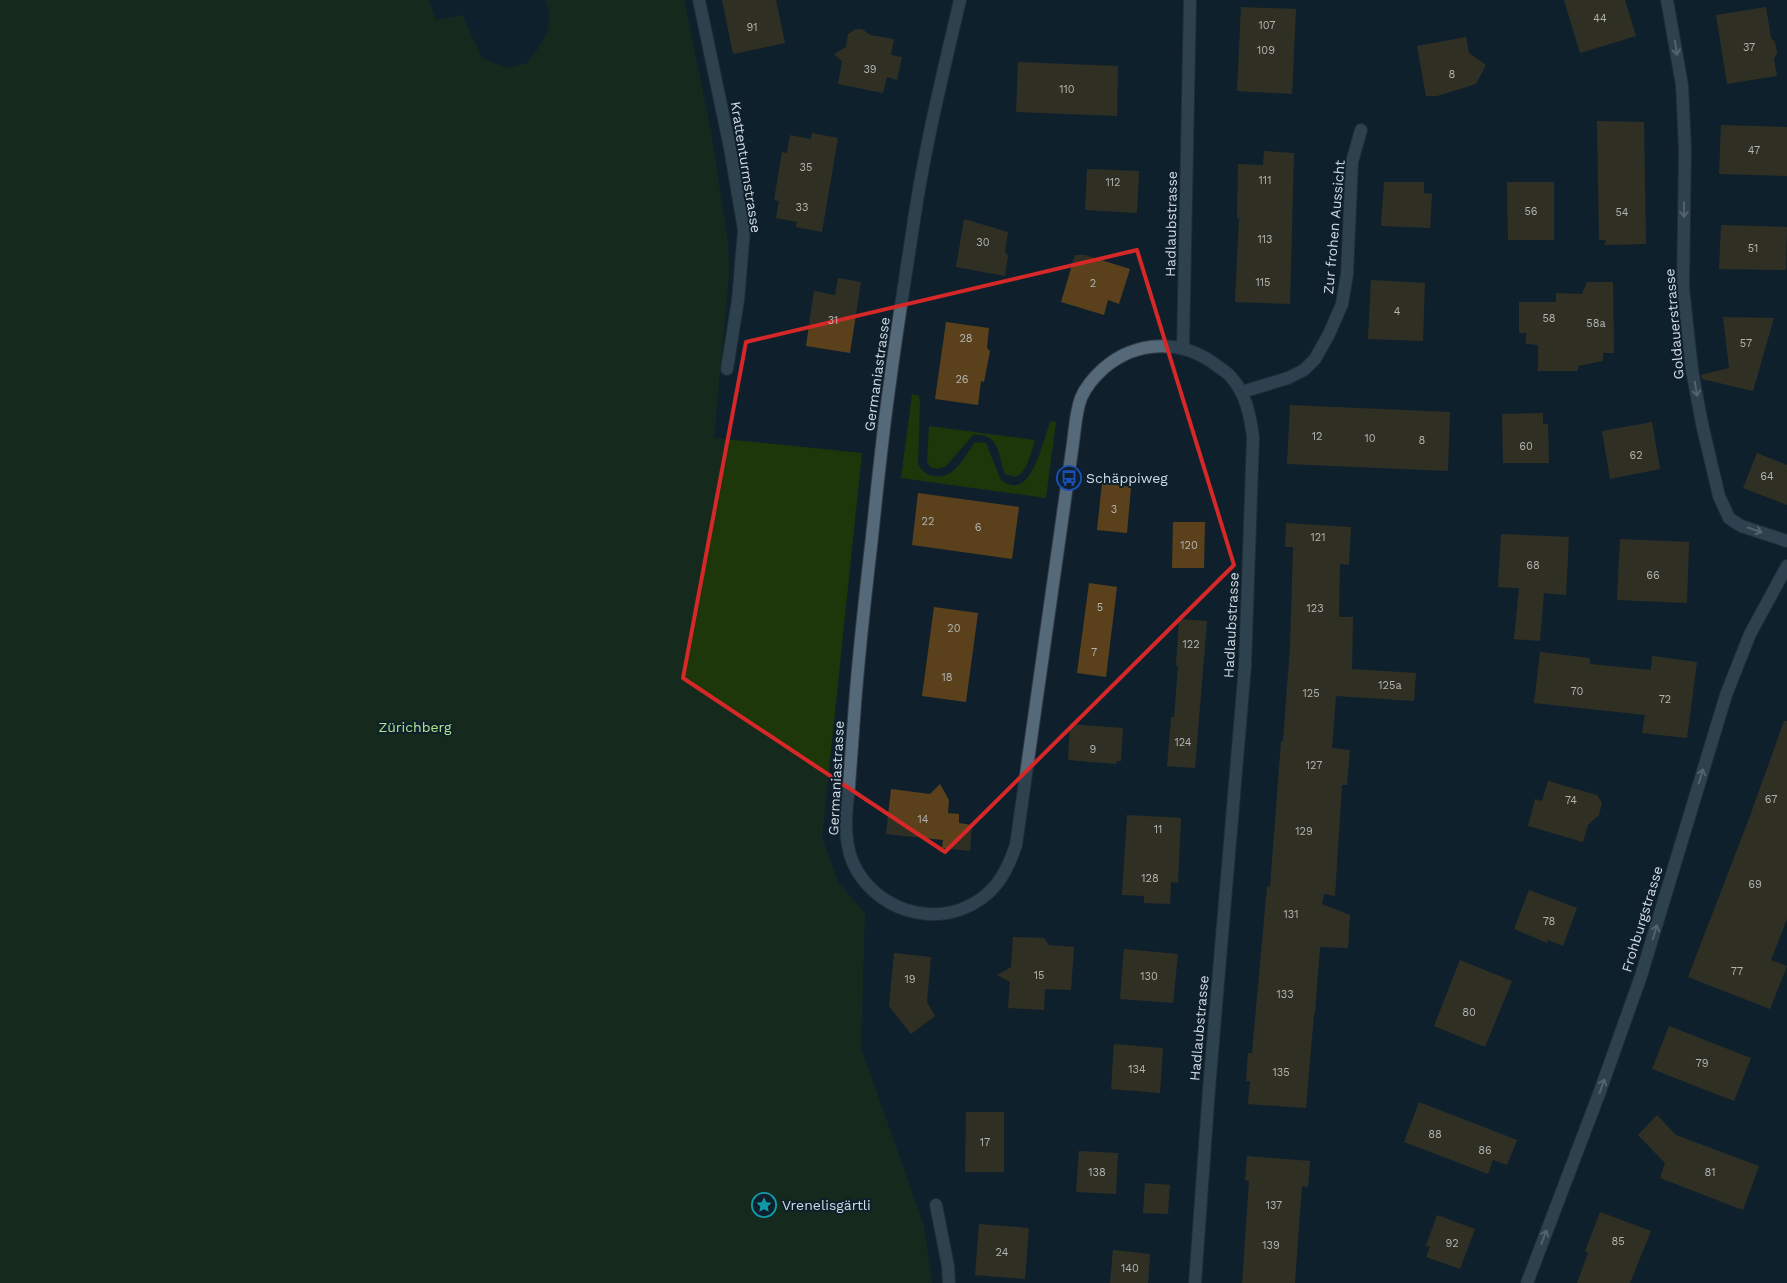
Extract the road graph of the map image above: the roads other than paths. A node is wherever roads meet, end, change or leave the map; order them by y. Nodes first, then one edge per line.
1 (699, 0) edge
2 (960, 0) edge
3 (1190, 0) edge
4 (1667, 0) edge
5 (1362, 130) dead end
6 (1183, 348) junction
7 (727, 369) dead end
8 (1242, 392) junction
9 (1787, 541) edge
10 (1787, 566) edge
11 (936, 1205) dead end
12 (949, 1283) edge
13 (1194, 1283) edge
14 (1527, 1283) edge

1 - 7 street, Krattenturmstrasse
2 - 6 street, Germaniastrasse
3 - 6 street, Hadlaubstrasse
4 -> 9 street, Goldauerstrasse
5 - 8 street, Zur frohen Aussicht
6 - 8 street, Hadlaubstrasse
8 - 13 street, Hadlaubstrasse
14 -> 10 street, Frohburgstrasse
11 - 12 street

